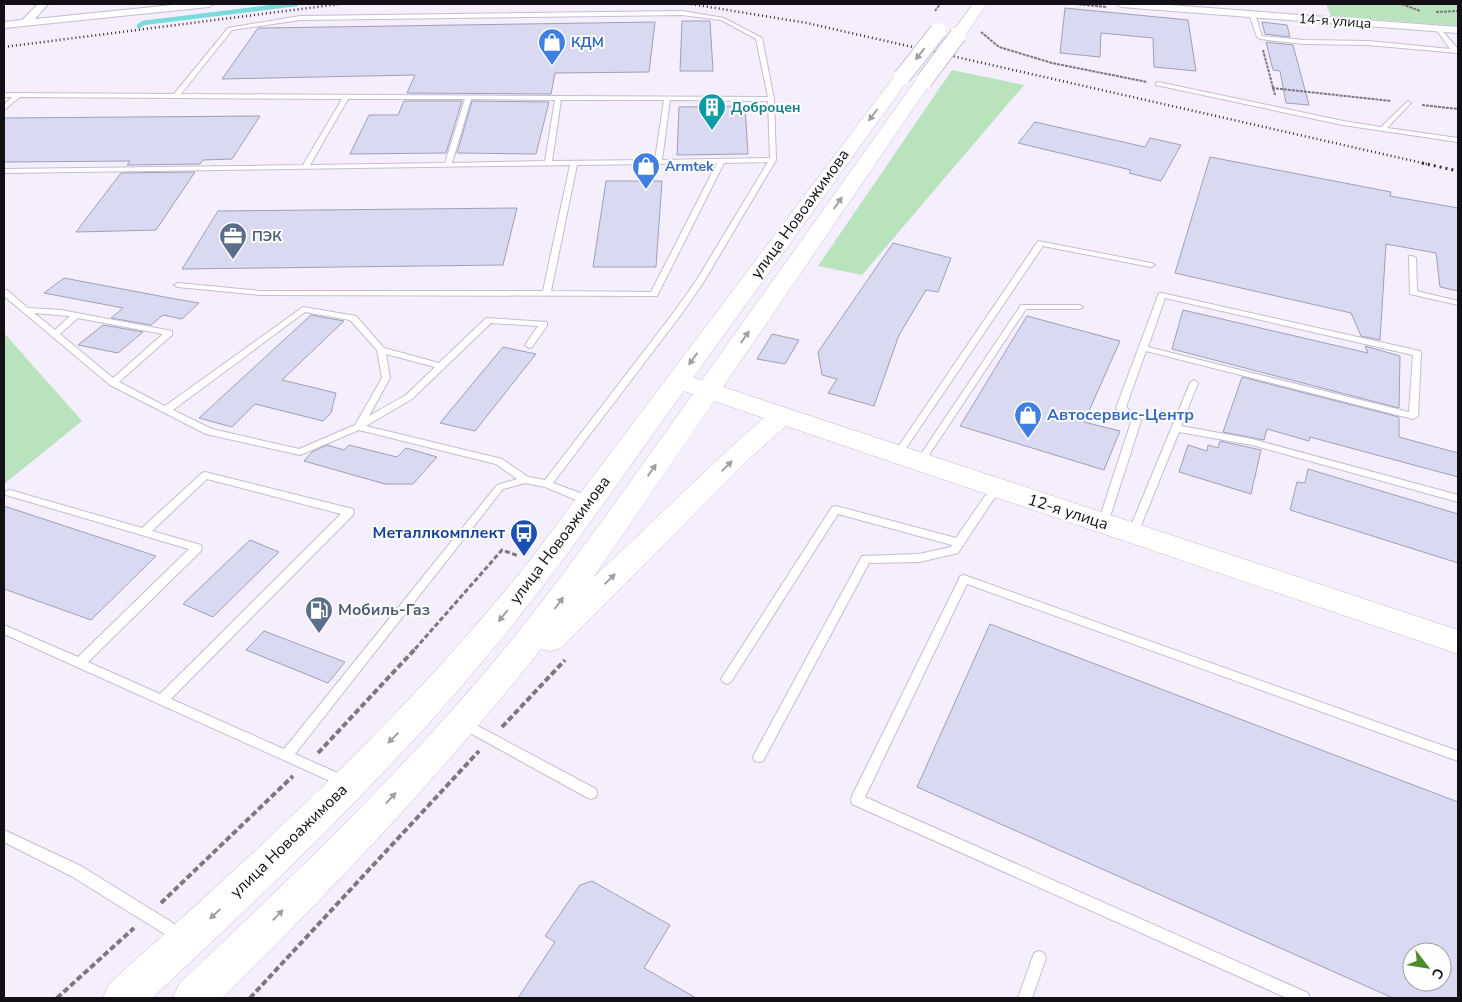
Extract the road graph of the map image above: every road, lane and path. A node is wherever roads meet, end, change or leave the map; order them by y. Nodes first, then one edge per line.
1 (44, 4) edge
2 (209, 4) edge
3 (980, 4) edge
4 (1121, 4) edge
5 (1402, 4) edge
6 (1177, 6) edge
7 (1422, 12) dead end
8 (1252, 14) junction
9 (26, 22) junction
10 (4, 25) edge
11 (942, 25) dead end
12 (1438, 29) junction
13 (1458, 30) edge
14 (981, 32) dead end
15 (1260, 37) junction
16 (1456, 51) edge
17 (913, 79) junction
18 (1158, 84) joint
19 (1272, 88) junction
20 (4, 95) edge
21 (18, 95) junction
22 (176, 96) junction
23 (346, 97) junction
24 (469, 97) junction
25 (558, 98) junction
26 (667, 98) junction
27 (771, 99) junction
28 (1408, 103) junction
29 (4, 108) edge
30 (1458, 109) edge
31 (1281, 110) junction
32 (1382, 129) junction
33 (1458, 140) edge
34 (722, 160) junction
35 (772, 160) junction
36 (658, 161) junction
37 (574, 162) junction
38 (548, 163) junction
39 (448, 164) junction
40 (305, 167) junction
41 (4, 171) edge
42 (1412, 258) dead end
43 (1151, 265) dead end
44 (178, 284) dead end
45 (4, 292) edge
46 (546, 294) junction
47 (1458, 302) edge
48 (1079, 307) dead end
49 (26, 310) junction
50 (76, 315) junction
51 (55, 334) junction
52 (529, 345) dead end
53 (1143, 348) junction
54 (381, 350) junction
55 (441, 366) junction
56 (678, 380) junction
57 (113, 383) junction
58 (1194, 384) dead end
59 (708, 390) junction
60 (166, 410) junction
61 (783, 415) junction
62 (358, 427) junction
63 (1176, 428) junction
64 (909, 458) junction
65 (525, 480) junction
66 (547, 484) junction
67 (1001, 489) junction
68 (10, 493) dead end
69 (1458, 499) edge
70 (590, 501) junction
71 (1103, 523) junction
72 (144, 532) junction
73 (1133, 533) junction
74 (959, 543) junction
75 (502, 550) dead end
76 (4, 629) edge
77 (1458, 642) edge
78 (79, 663) junction
79 (727, 678) dead end
80 (162, 700) junction
81 (462, 722) junction
82 (287, 755) junction
83 (1458, 756) edge
84 (758, 757) dead end
85 (306, 764) junction
86 (348, 783) junction
87 (591, 793) dead end
88 (4, 836) edge
89 (149, 914) junction
90 (186, 940) junction
91 (1039, 958) dead end
92 (57, 998) edge
93 (123, 998) edge
94 (193, 998) edge
95 (1025, 998) edge
96 (1303, 998) edge

1 - 9 street
2 - 9 street
3 - 17 main road, улица Новоажимова, bridge
4 - 6 street, 14-я улица
5 - 7 path
6 - 8 street, 14-я улица
8 - 12 street, 14-я улица
8 - 15 lane
9 - 10 street
11 -> 17 main road, улица Новоажимова, bridge
12 - 13 street, 14-я улица
12 - 16 lane
14 - 18 path
15 - 16 lane
15 - 19 path
17 -> 56 main road, улица Новоажимова
59 -> 17 main road, улица Новоажимова
18 - 31 lane
19 - 28 path
19 - 31 path
20 - 21 lane
21 - 22 lane
21 - 29 lane
22 - 23 lane
22 - 27 lane
23 - 24 lane
23 - 40 lane
24 - 25 lane
24 - 39 lane
25 - 26 lane
25 - 38 lane
26 - 27 lane
26 - 36 lane
27 - 35 lane
28 - 30 path
28 - 32 lane
31 - 32 lane
32 - 33 lane
34 - 35 lane
34 - 36 lane
34 - 46 lane
35 - 66 lane
36 - 37 lane
37 - 38 lane
37 - 46 lane
38 - 39 lane
39 - 40 lane
40 - 41 lane
42 - 47 lane
43 - 64 lane
44 - 46 lane
45 - 49 lane
48 - 64 lane
49 - 50 lane
49 - 51 lane
50 - 51 lane
50 - 57 lane
51 - 57 lane
52 - 55 lane
53 - 53 lane
53 - 71 lane
54 - 55 lane
54 - 60 lane
54 - 62 lane
55 - 62 lane
56 - 59 main road, 12-я улица
56 - 70 main road, улица Новоажимова
57 - 60 lane
58 - 63 lane
59 - 61 main road, 12-я улица
81 -> 59 main road, улица Новоажимова
60 - 62 lane
61 - 64 main road, 12-я улица
81 -> 61 main road
62 - 65 lane
63 - 69 lane
63 - 73 lane
64 - 67 main road, 12-я улица
65 - 66 lane
65 - 82 lane
66 - 70 lane
67 - 71 main road, 12-я улица
67 - 74 lane
68 - 72 lane
70 -> 86 main road, улица Новоажимова
71 - 73 main road, 12-я улица
72 - 78 lane
72 - 80 lane
73 - 77 main road, 12-я улица
74 - 79 lane
74 - 84 lane
75 - 85 path
76 - 78 lane
78 - 80 lane
80 - 82 lane
81 - 87 lane
94 -> 81 main road, улица Новоажимова
82 - 85 lane
83 - 96 lane
85 - 86 lane
85 - 89 path
86 -> 90 main road, улица Новоажимова
88 - 89 lane
89 - 90 lane
89 - 92 path
90 - 93 main road, улица Новоажимова
91 - 95 lane

